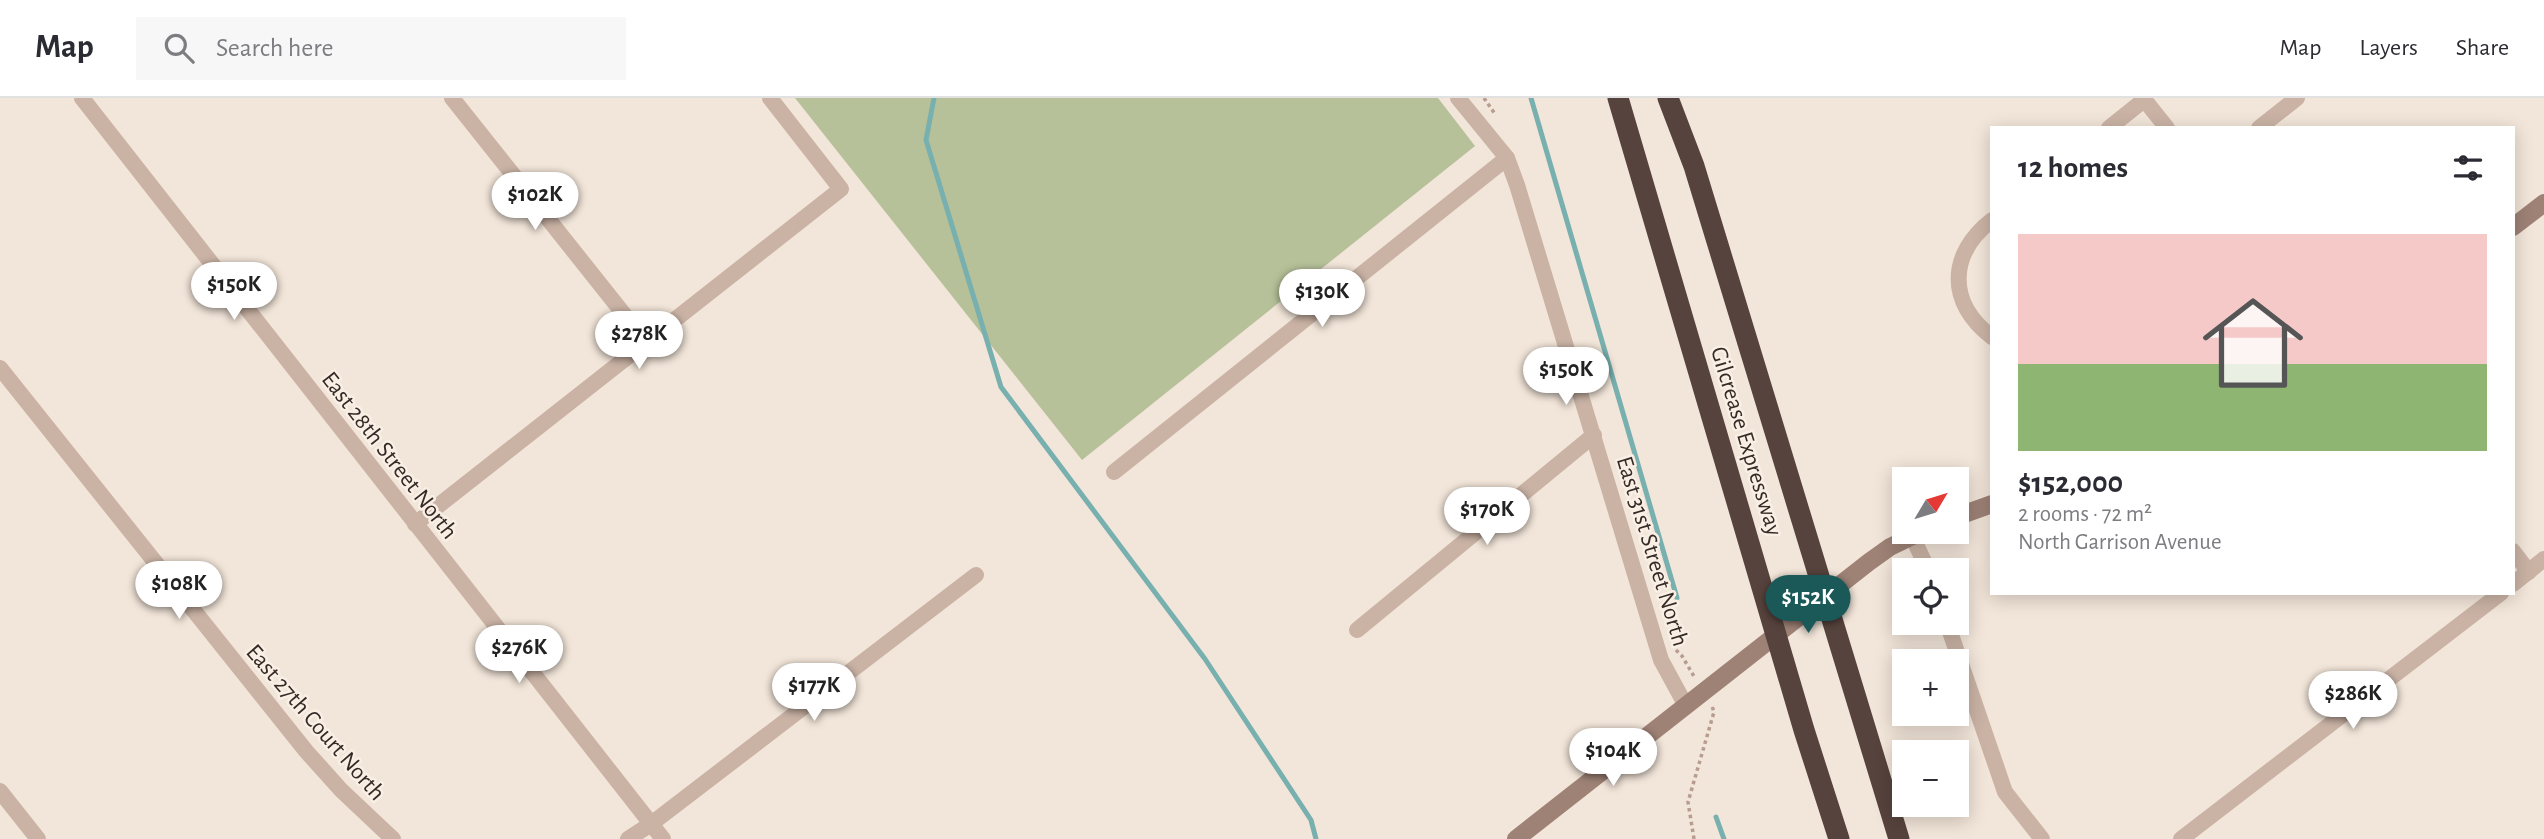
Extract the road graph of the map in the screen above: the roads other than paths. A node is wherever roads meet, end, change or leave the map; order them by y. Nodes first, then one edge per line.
1 (82, 98) edge
2 (452, 98) edge
3 (770, 98) edge
4 (1458, 98) edge
5 (1618, 98) edge
6 (1668, 98) edge
7 (2297, 98) edge
8 (2144, 99) edge
9 (2111, 126) edge
10 (2165, 126) edge
11 (2262, 126) edge
12 (1507, 158) junction
13 (2544, 203) edge
14 (1990, 221) edge
15 (2515, 225) edge
16 (1990, 336) edge
17 (646, 342) junction
18 (0, 368) edge
19 (1594, 435) junction
20 (1114, 472) dead end
21 (1990, 506) edge
22 (1969, 513) edge
23 (415, 524) junction
24 (1896, 544) edge
25 (2515, 554) edge
26 (2544, 559) edge
27 (2529, 572) junction
28 (976, 575) dead end
29 (2515, 582) edge
30 (2498, 595) edge
31 (1357, 630) dead end
32 (1951, 635) edge
33 (1686, 706) junction
34 (0, 791) edge
35 (651, 824) junction
36 (38, 839) edge
37 (393, 839) edge
38 (628, 839) edge
39 (663, 839) edge
40 (1516, 839) edge
41 (1839, 839) edge
42 (1899, 839) edge
43 (2042, 839) edge
44 (2181, 839) edge

1 - 23 street, East 28th Street North
2 - 17 street
3 - 17 street
4 - 12 street, East 31st Street North
5 - 41 highway, Gilcrease Expressway
6 - 42 highway, Gilcrease Expressway
7 - 11 street
8 - 9 street
8 - 10 street
12 - 19 street, East 31st Street North
12 - 20 street
13 - 15 street
14 - 16 street
17 - 23 street
18 - 37 street, East 27th Court North
19 - 31 street
19 - 33 street, East 31st Street North
21 - 22 street
23 - 35 street, East 28th Street North
24 - 33 street
25 - 27 street
26 - 27 street
27 - 29 street
28 - 35 street
30 - 44 street
32 - 43 street
33 - 40 street
34 - 36 street
35 - 38 street
35 - 39 street, East 28th Street North

